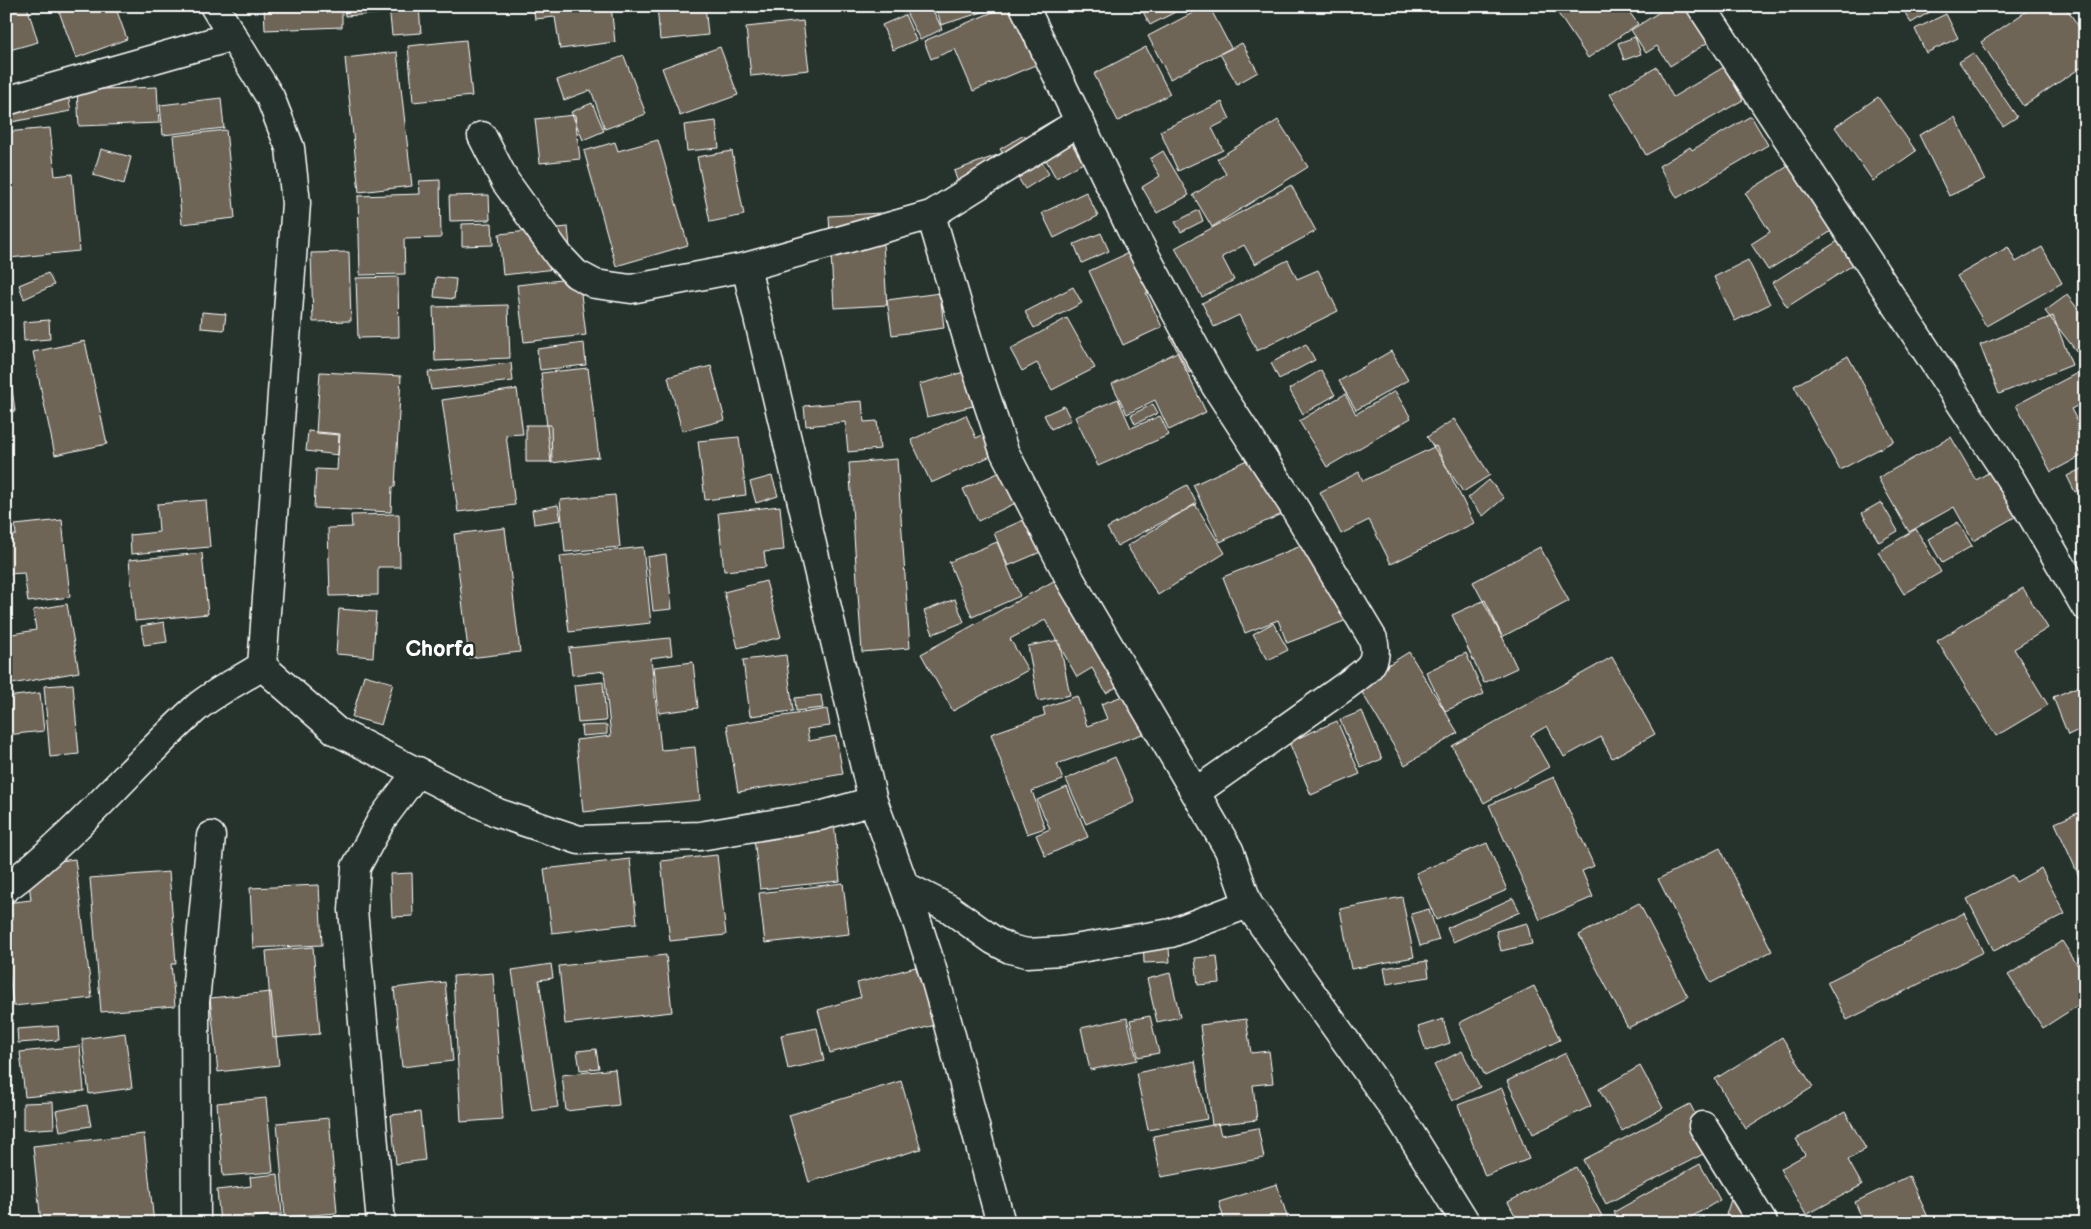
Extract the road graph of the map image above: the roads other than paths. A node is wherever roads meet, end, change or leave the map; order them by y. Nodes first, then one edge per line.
1 (214, 6) edge
2 (1024, 6) edge
3 (1700, 6) edge
4 (232, 37) junction
5 (6, 101) edge
6 (1079, 122) junction
7 (482, 136) dead end
8 (931, 215) junction
9 (746, 267) junction
10 (2085, 606) edge
11 (262, 666) junction
12 (418, 771) junction
13 (1196, 792) junction
14 (873, 801) junction
15 (211, 836) dead end
16 (905, 886) junction
17 (6, 888) edge
18 (1248, 904) junction
19 (1702, 1126) dead end
20 (196, 1223) edge
21 (381, 1223) edge
22 (1001, 1223) edge
23 (1466, 1223) edge
24 (1763, 1223) edge

1 - 4 street
2 - 6 street
3 - 10 street
4 - 5 street
4 - 11 street
6 - 8 street
6 - 13 street
7 - 9 street
8 - 9 street
8 - 13 street
9 - 14 street
11 - 12 street
11 - 17 street
12 - 14 street
12 - 21 street
13 - 18 street
14 - 16 street
15 - 20 street
16 - 18 street
16 - 22 street
18 - 23 street
19 - 24 street

